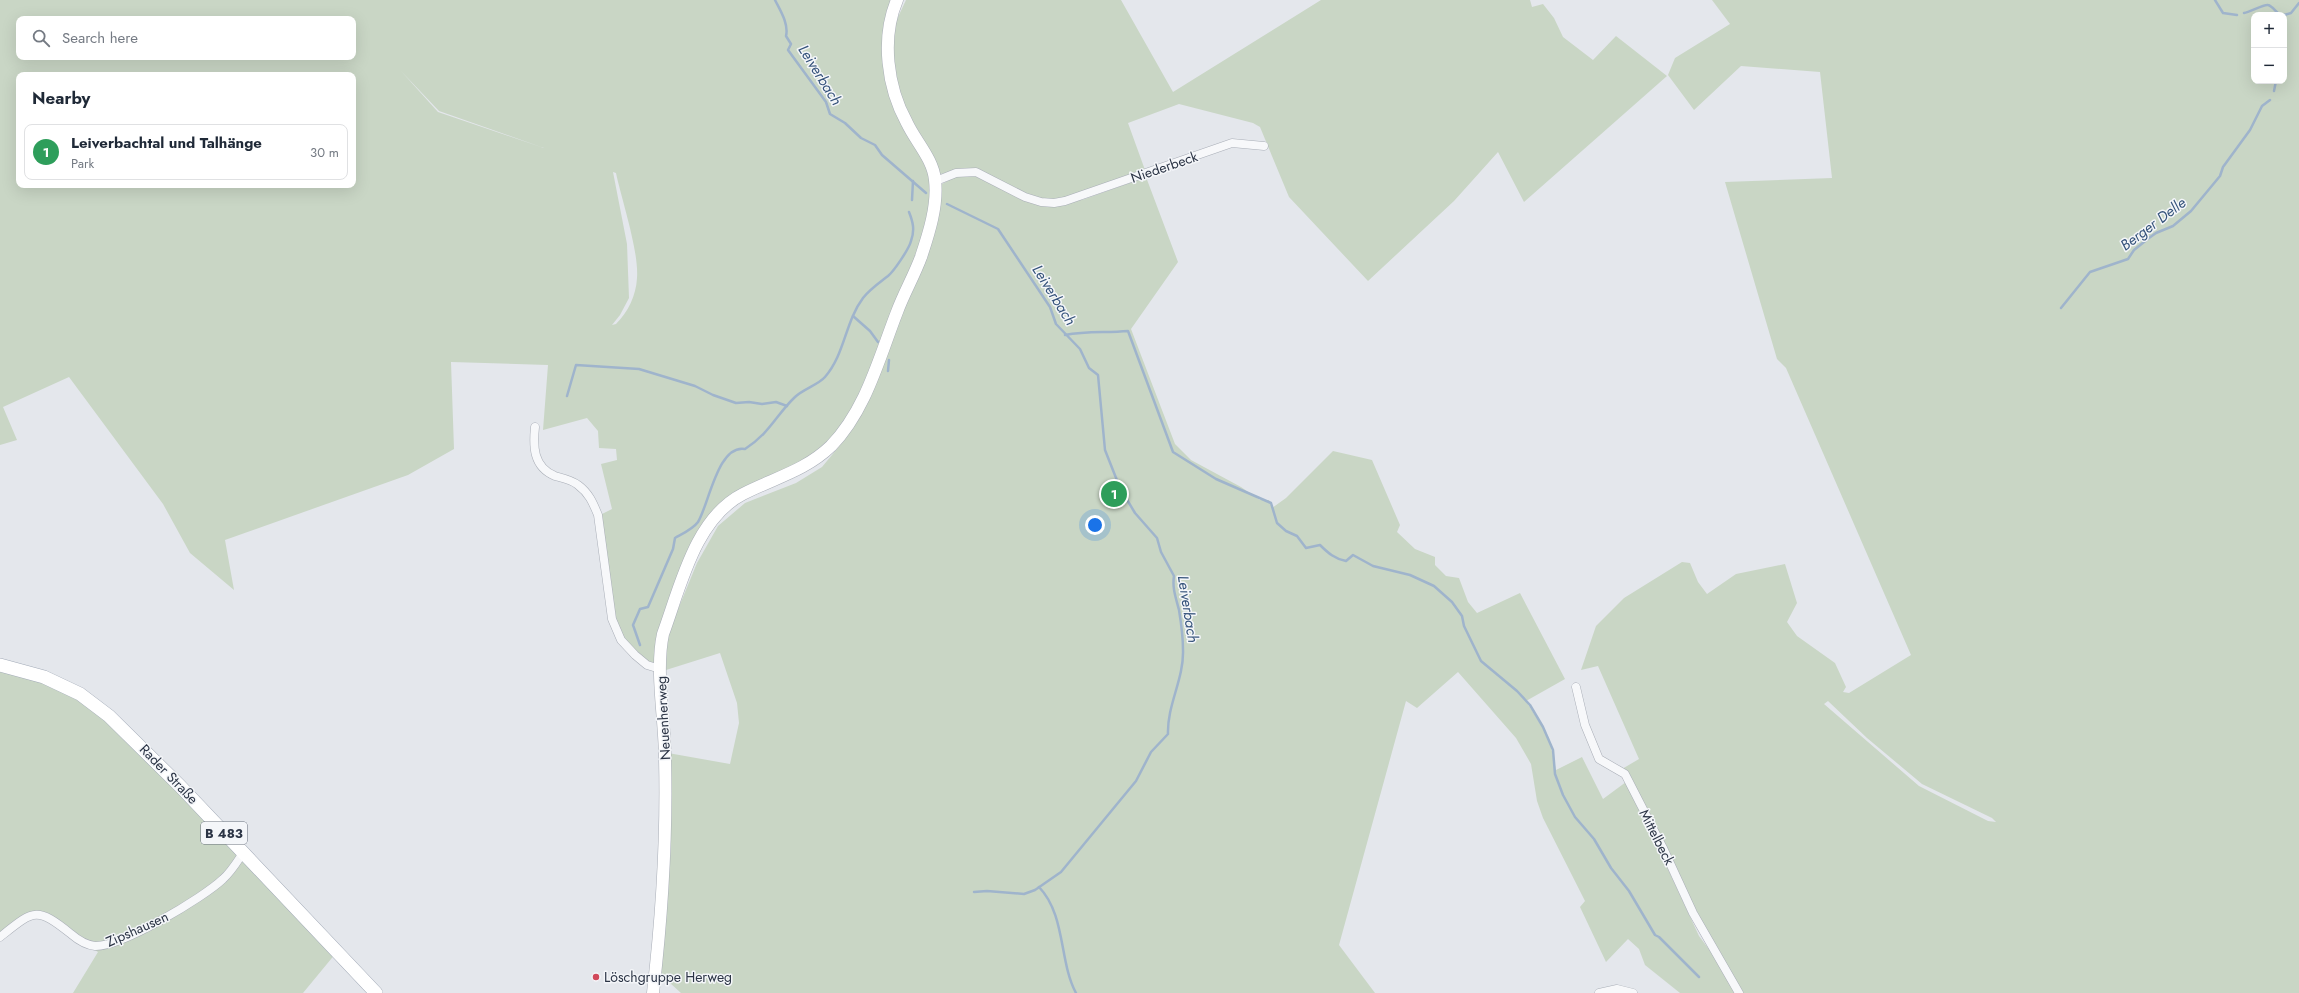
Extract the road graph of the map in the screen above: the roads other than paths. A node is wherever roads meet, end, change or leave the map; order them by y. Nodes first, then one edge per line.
1 (897, 0) edge
2 (1264, 146) dead end
3 (936, 181) junction
4 (535, 427) dead end
5 (0, 664) edge
6 (660, 669) junction
7 (1576, 687) dead end
8 (243, 853) junction
9 (0, 937) edge
10 (376, 993) edge
11 (653, 993) edge
12 (1599, 993) edge
13 (1634, 993) edge
14 (1739, 993) edge

1 - 3 street
2 - 3 street, Niederbeck
3 - 6 street
4 - 6 street, Neuenherweg
5 - 8 main road, Rader Straße / B 483
6 - 11 street, Neuenherweg
7 - 14 street, Mittelbeck
8 - 9 street, Zipshausen
8 - 10 main road, Rader Straße / B 483
12 - 13 street

